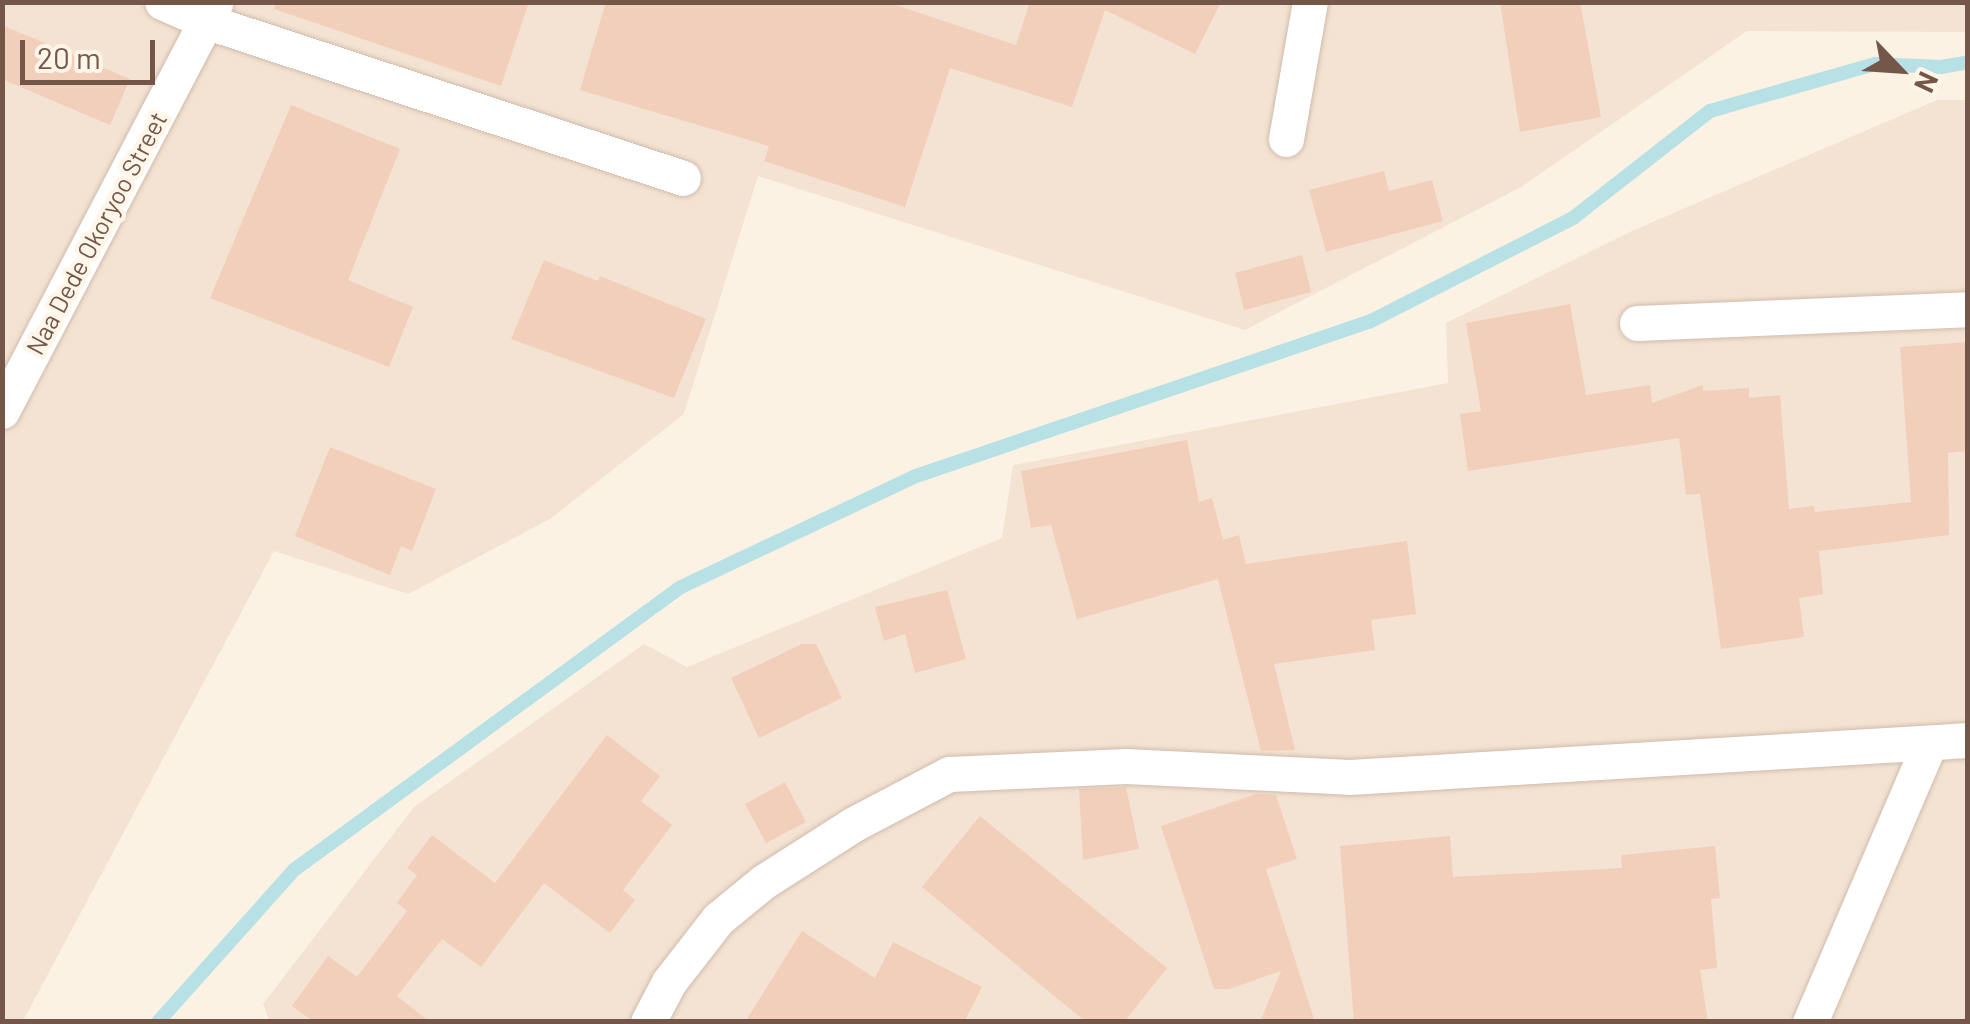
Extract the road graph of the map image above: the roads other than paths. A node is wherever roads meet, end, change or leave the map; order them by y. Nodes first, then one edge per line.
1 (162, 2) edge
2 (1310, 2) edge
3 (210, 12) edge
4 (1286, 139) dead end
5 (683, 178) dead end
6 (1968, 308) edge
7 (1637, 323) dead end
8 (2, 411) edge
9 (1968, 740) edge
10 (1929, 744) junction
11 (648, 1022) edge
12 (1810, 1022) edge

1 - 3 street
2 - 4 street
3 - 5 street
3 - 8 street, Naa Dede Okoryoo Street
6 - 7 street
9 - 10 street
10 - 11 street
10 - 12 street

